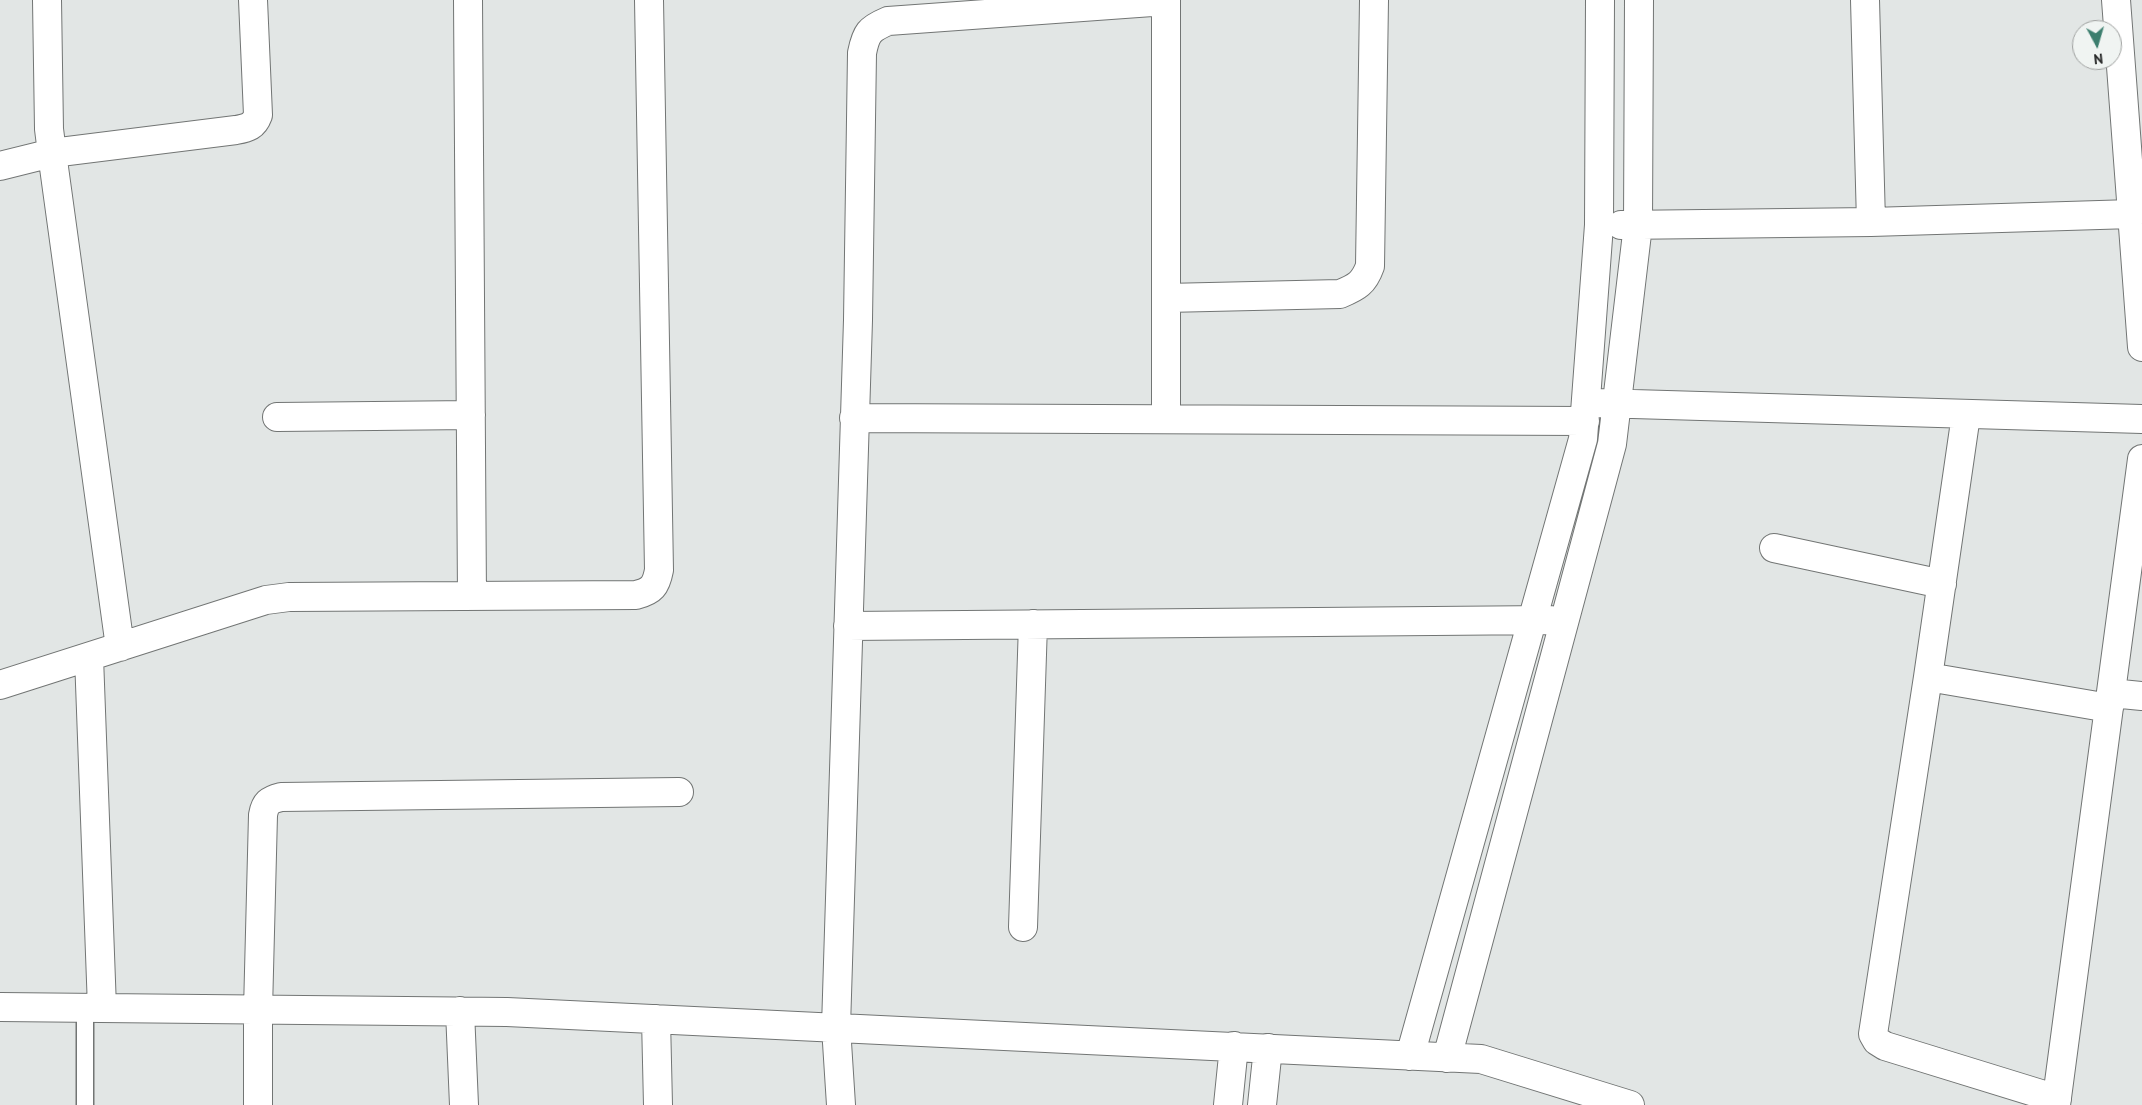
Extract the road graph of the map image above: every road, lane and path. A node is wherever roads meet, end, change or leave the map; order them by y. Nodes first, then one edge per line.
1 (47, 0) edge
2 (253, 0) edge
3 (468, 0) edge
4 (648, 0) edge
5 (1166, 0) edge
6 (1374, 0) edge
7 (1600, 0) edge
8 (1639, 0) edge
9 (1865, 0) edge
10 (2116, 0) edge
11 (52, 154) junction
12 (0, 166) edge
13 (2132, 214) junction
14 (1871, 222) junction
15 (1600, 225) junction
16 (1638, 225) junction
17 (1166, 298) junction
18 (2142, 347) edge
19 (1618, 403) junction
20 (1586, 412) junction
21 (471, 415) junction
22 (1966, 415) junction
23 (277, 417) dead end
24 (854, 418) junction
25 (1166, 419) junction
26 (2142, 419) edge
27 (2142, 459) edge
28 (1774, 548) dead end
29 (1942, 584) junction
30 (472, 596) junction
31 (1533, 620) junction
32 (1564, 620) junction
33 (1033, 624) junction
34 (848, 626) junction
35 (120, 647) junction
36 (89, 657) junction
37 (1928, 677) junction
38 (0, 685) edge
39 (2142, 696) edge
40 (2110, 700) junction
41 (679, 792) dead end
42 (1023, 927) dead end
43 (0, 1007) edge
44 (93, 1008) junction
45 (258, 1010) junction
46 (460, 1011) junction
47 (656, 1019) junction
48 (836, 1027) junction
49 (1234, 1046) junction
50 (1268, 1048) junction
51 (1410, 1056) junction
52 (1447, 1058) junction
53 (2056, 1102) edge
54 (85, 1105) edge
55 (258, 1105) edge
56 (464, 1105) edge
57 (658, 1105) edge
58 (841, 1105) edge
59 (1228, 1105) edge
60 (1262, 1105) edge
61 (1630, 1105) edge

1 - 11 street
2 - 11 street
3 - 21 street
4 - 30 street
5 - 17 street
5 - 24 street
6 - 17 street
7 - 15 street
8 - 16 street
9 - 14 street
10 - 13 street
11 - 12 street
11 - 35 street
13 - 14 street
13 - 18 street
14 - 16 street
15 - 16 street
15 - 20 street
16 - 19 street
17 - 25 street
19 - 20 street
19 - 22 street
19 - 32 street
20 - 25 street
20 - 31 street
21 - 23 street
21 - 30 street
22 - 26 street
22 - 29 street
24 - 25 street
24 - 34 street
27 - 40 street
28 - 29 street
29 - 37 street
30 - 35 street
31 - 32 street
31 - 33 street
31 - 51 street
32 - 52 street
33 - 34 street
33 - 42 street
34 - 48 street
35 - 36 street
36 - 38 street
36 - 44 street
37 - 40 street
37 - 53 street
39 - 40 street
40 - 53 street
41 - 45 street
43 - 44 street
44 - 45 street
44 - 54 lane
45 - 46 street
45 - 55 street
46 - 47 street
46 - 56 street
47 - 48 street
47 - 57 street
48 - 49 street
48 - 58 street
49 - 50 street
49 - 59 street
50 - 51 street
50 - 60 street
51 - 52 street
52 - 61 street

